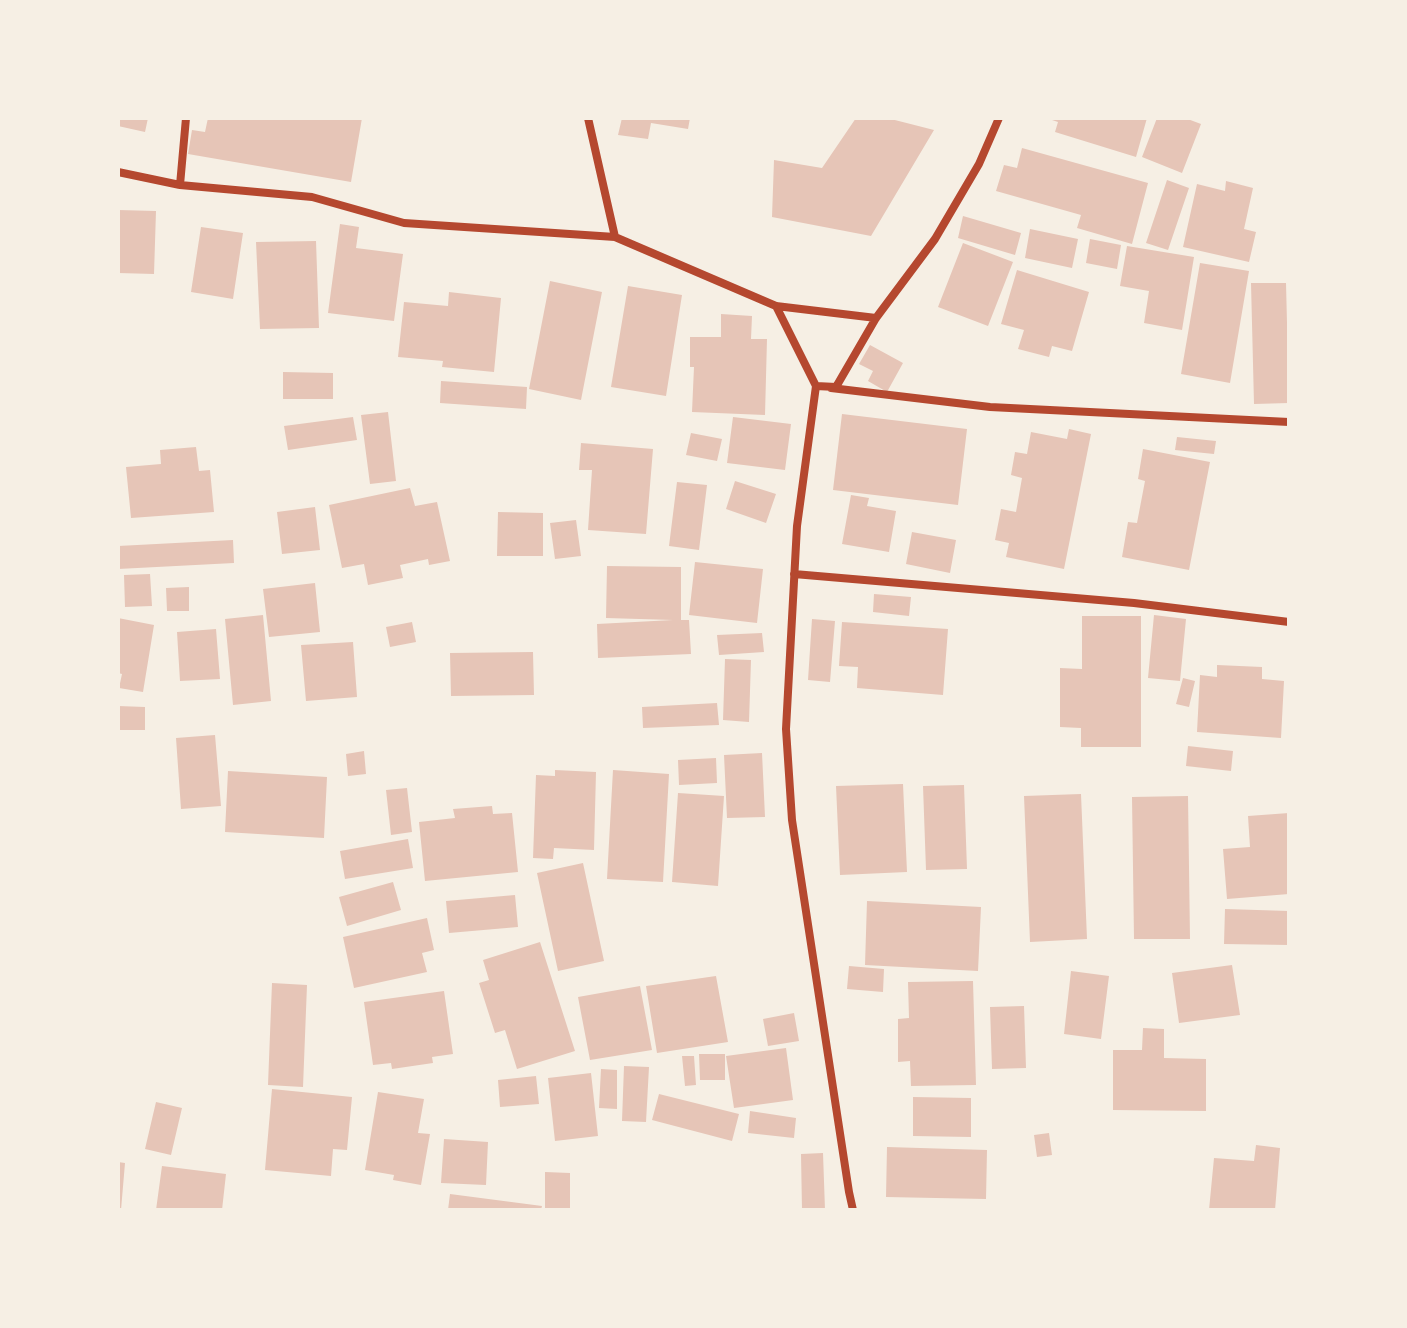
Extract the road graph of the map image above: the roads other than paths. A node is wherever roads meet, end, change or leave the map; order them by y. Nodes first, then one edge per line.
1 (186, 118) edge
2 (588, 118) edge
3 (999, 118) edge
4 (118, 172) edge
5 (180, 185) junction
6 (615, 237) junction
7 (776, 306) junction
8 (876, 318) junction
9 (816, 386) junction
10 (1289, 422) edge
11 (794, 574) junction
12 (1289, 622) edge
13 (853, 1210) edge

1 - 5 street
2 - 6 street
3 - 8 street
4 - 5 street
5 - 6 street
6 - 7 street
7 - 8 street
7 - 9 street
8 - 9 street
9 - 10 street
9 - 11 street
11 - 12 street
11 - 13 street

